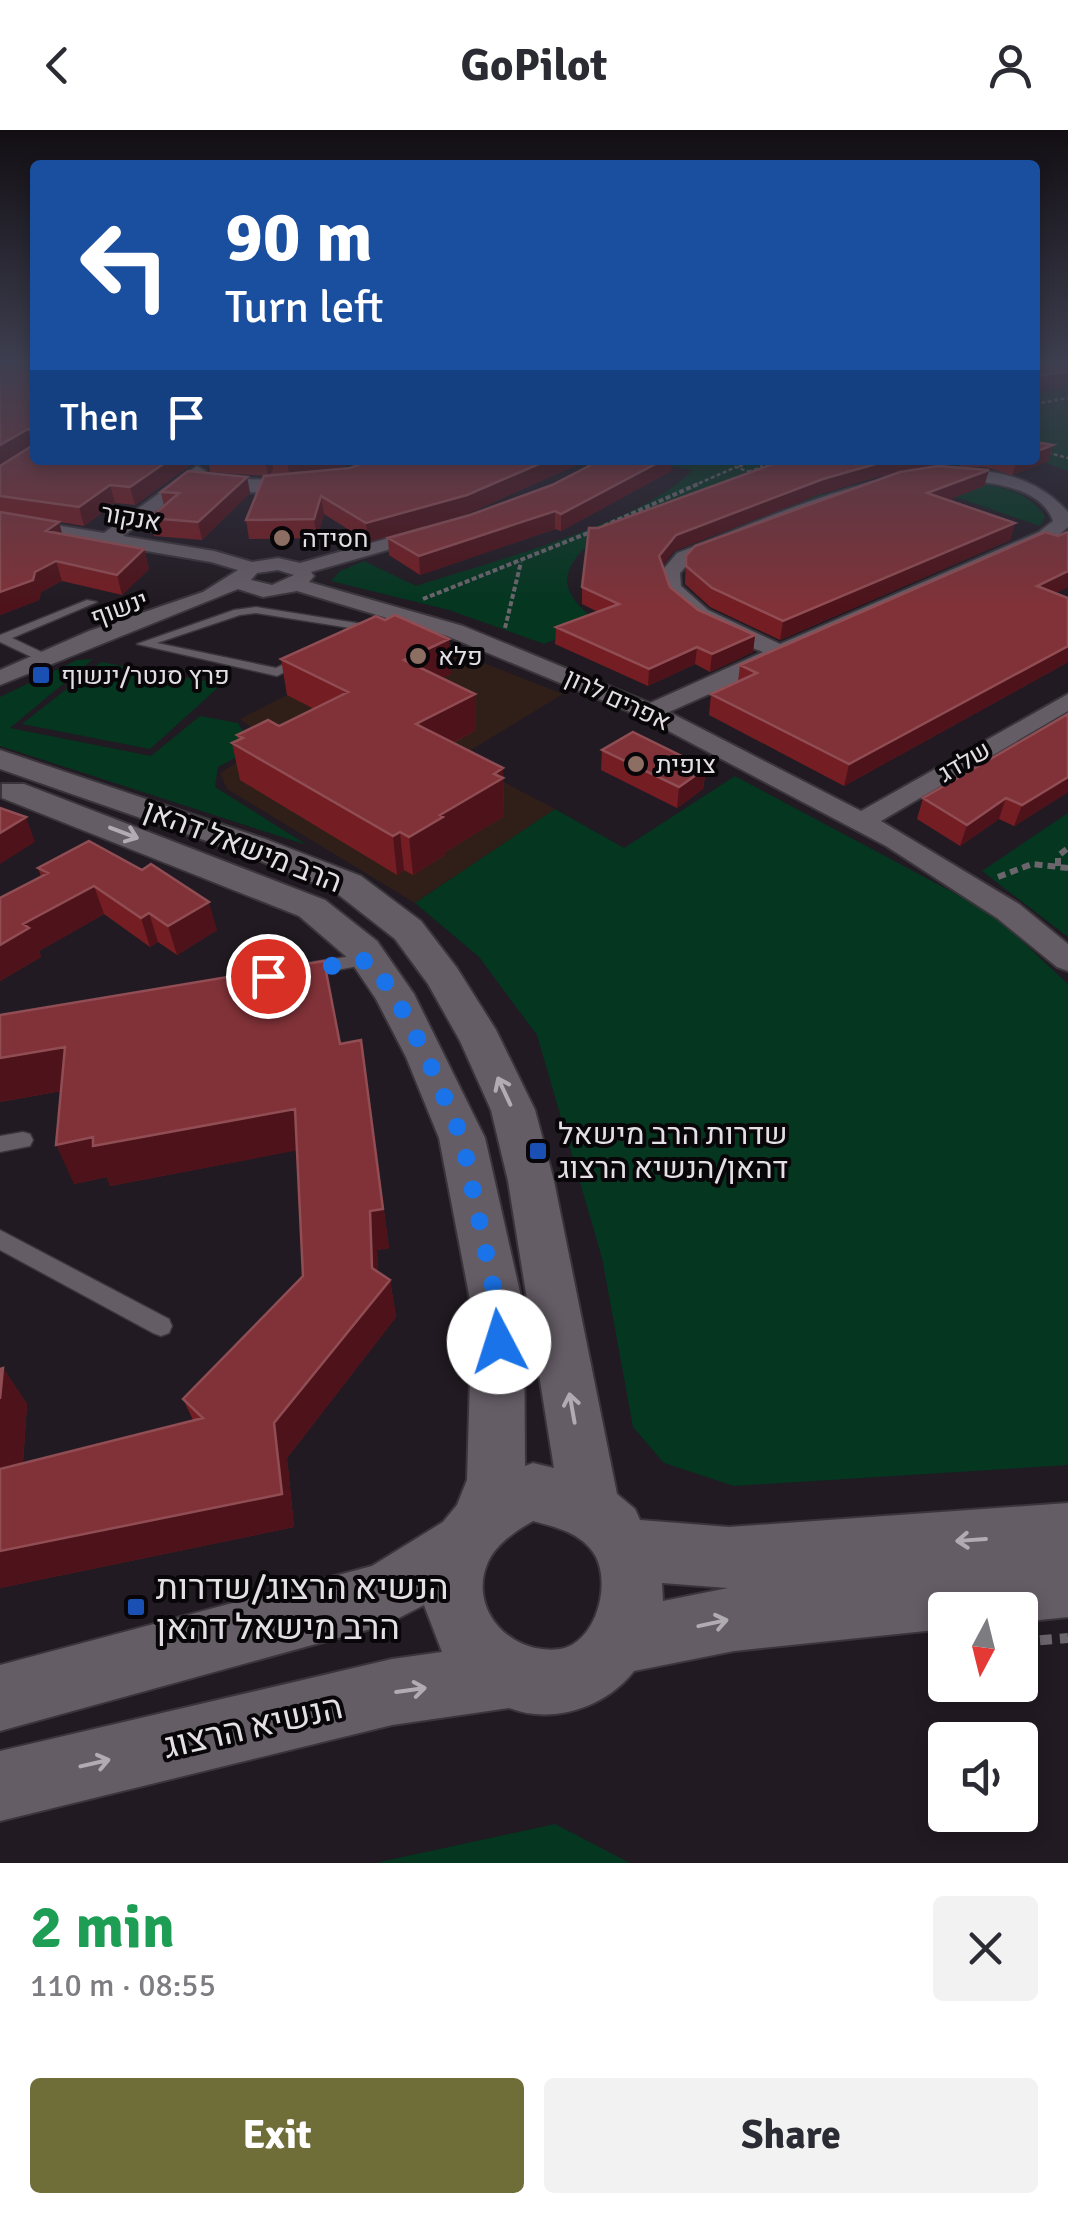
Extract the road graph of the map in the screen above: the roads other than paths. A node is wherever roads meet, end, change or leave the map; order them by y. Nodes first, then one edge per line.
1 (205, 465) edge
2 (376, 465) edge
3 (186, 479) junction
4 (0, 521) edge
5 (455, 525) edge
6 (109, 538) junction
7 (245, 574) junction
8 (298, 576) junction
9 (262, 591) junction
10 (91, 602) dead end
11 (400, 614) junction
12 (369, 628) junction
13 (2, 639) edge
14 (338, 642) edge
15 (323, 650) edge
16 (780, 652) junction
17 (44, 658) junction
18 (0, 678) edge
19 (0, 688) edge
20 (1068, 701) edge
21 (650, 712) junction
22 (0, 759) edge
23 (0, 786) edge
24 (861, 822) junction
25 (369, 960) junction
26 (1068, 960) edge
27 (294, 972) edge
28 (23, 1140) dead end
29 (0, 1144) edge
30 (0, 1239) edge
31 (160, 1326) dead end
32 (607, 1527) junction
33 (472, 1531) junction
34 (1068, 1533) edge
35 (1068, 1586) edge
36 (618, 1642) junction
37 (508, 1676) junction
38 (0, 1698) edge
39 (0, 1786) edge

1 - 3 street
2 - 3 street
3 - 6 street
4 - 6 street, אנקור
5 - 8 street
6 - 7 street, אנקור
7 - 8 street
7 - 9 street
7 - 17 street, ינשוף
8 - 9 street, ינשוף
8 - 11 street, אפרים לרון
9 - 19 street, ינשוף
10 - 13 lane
11 - 12 lane
11 - 21 street, אפרים לרון
12 - 14 lane
12 - 15 lane
13 - 17 lane
16 - 16 street
16 - 21 street
17 - 18 street, ינשוף
20 - 24 street, שלדג
21 - 24 street, אפרים לרון
32 -> 22 street, הרב מישאל דהאן
23 -> 25 street, הרב מישאל דהאן
24 - 26 street, אפרים לרון
25 - 27 lane
25 - 33 street, הרב מישאל דהאן
28 - 29 lane
30 - 31 lane
32 - 33 street
34 -> 32 street
32 - 36 street
33 - 37 street
33 - 38 street
36 -> 35 street
36 - 37 street
39 -> 37 street, הנשיא הרצוג

